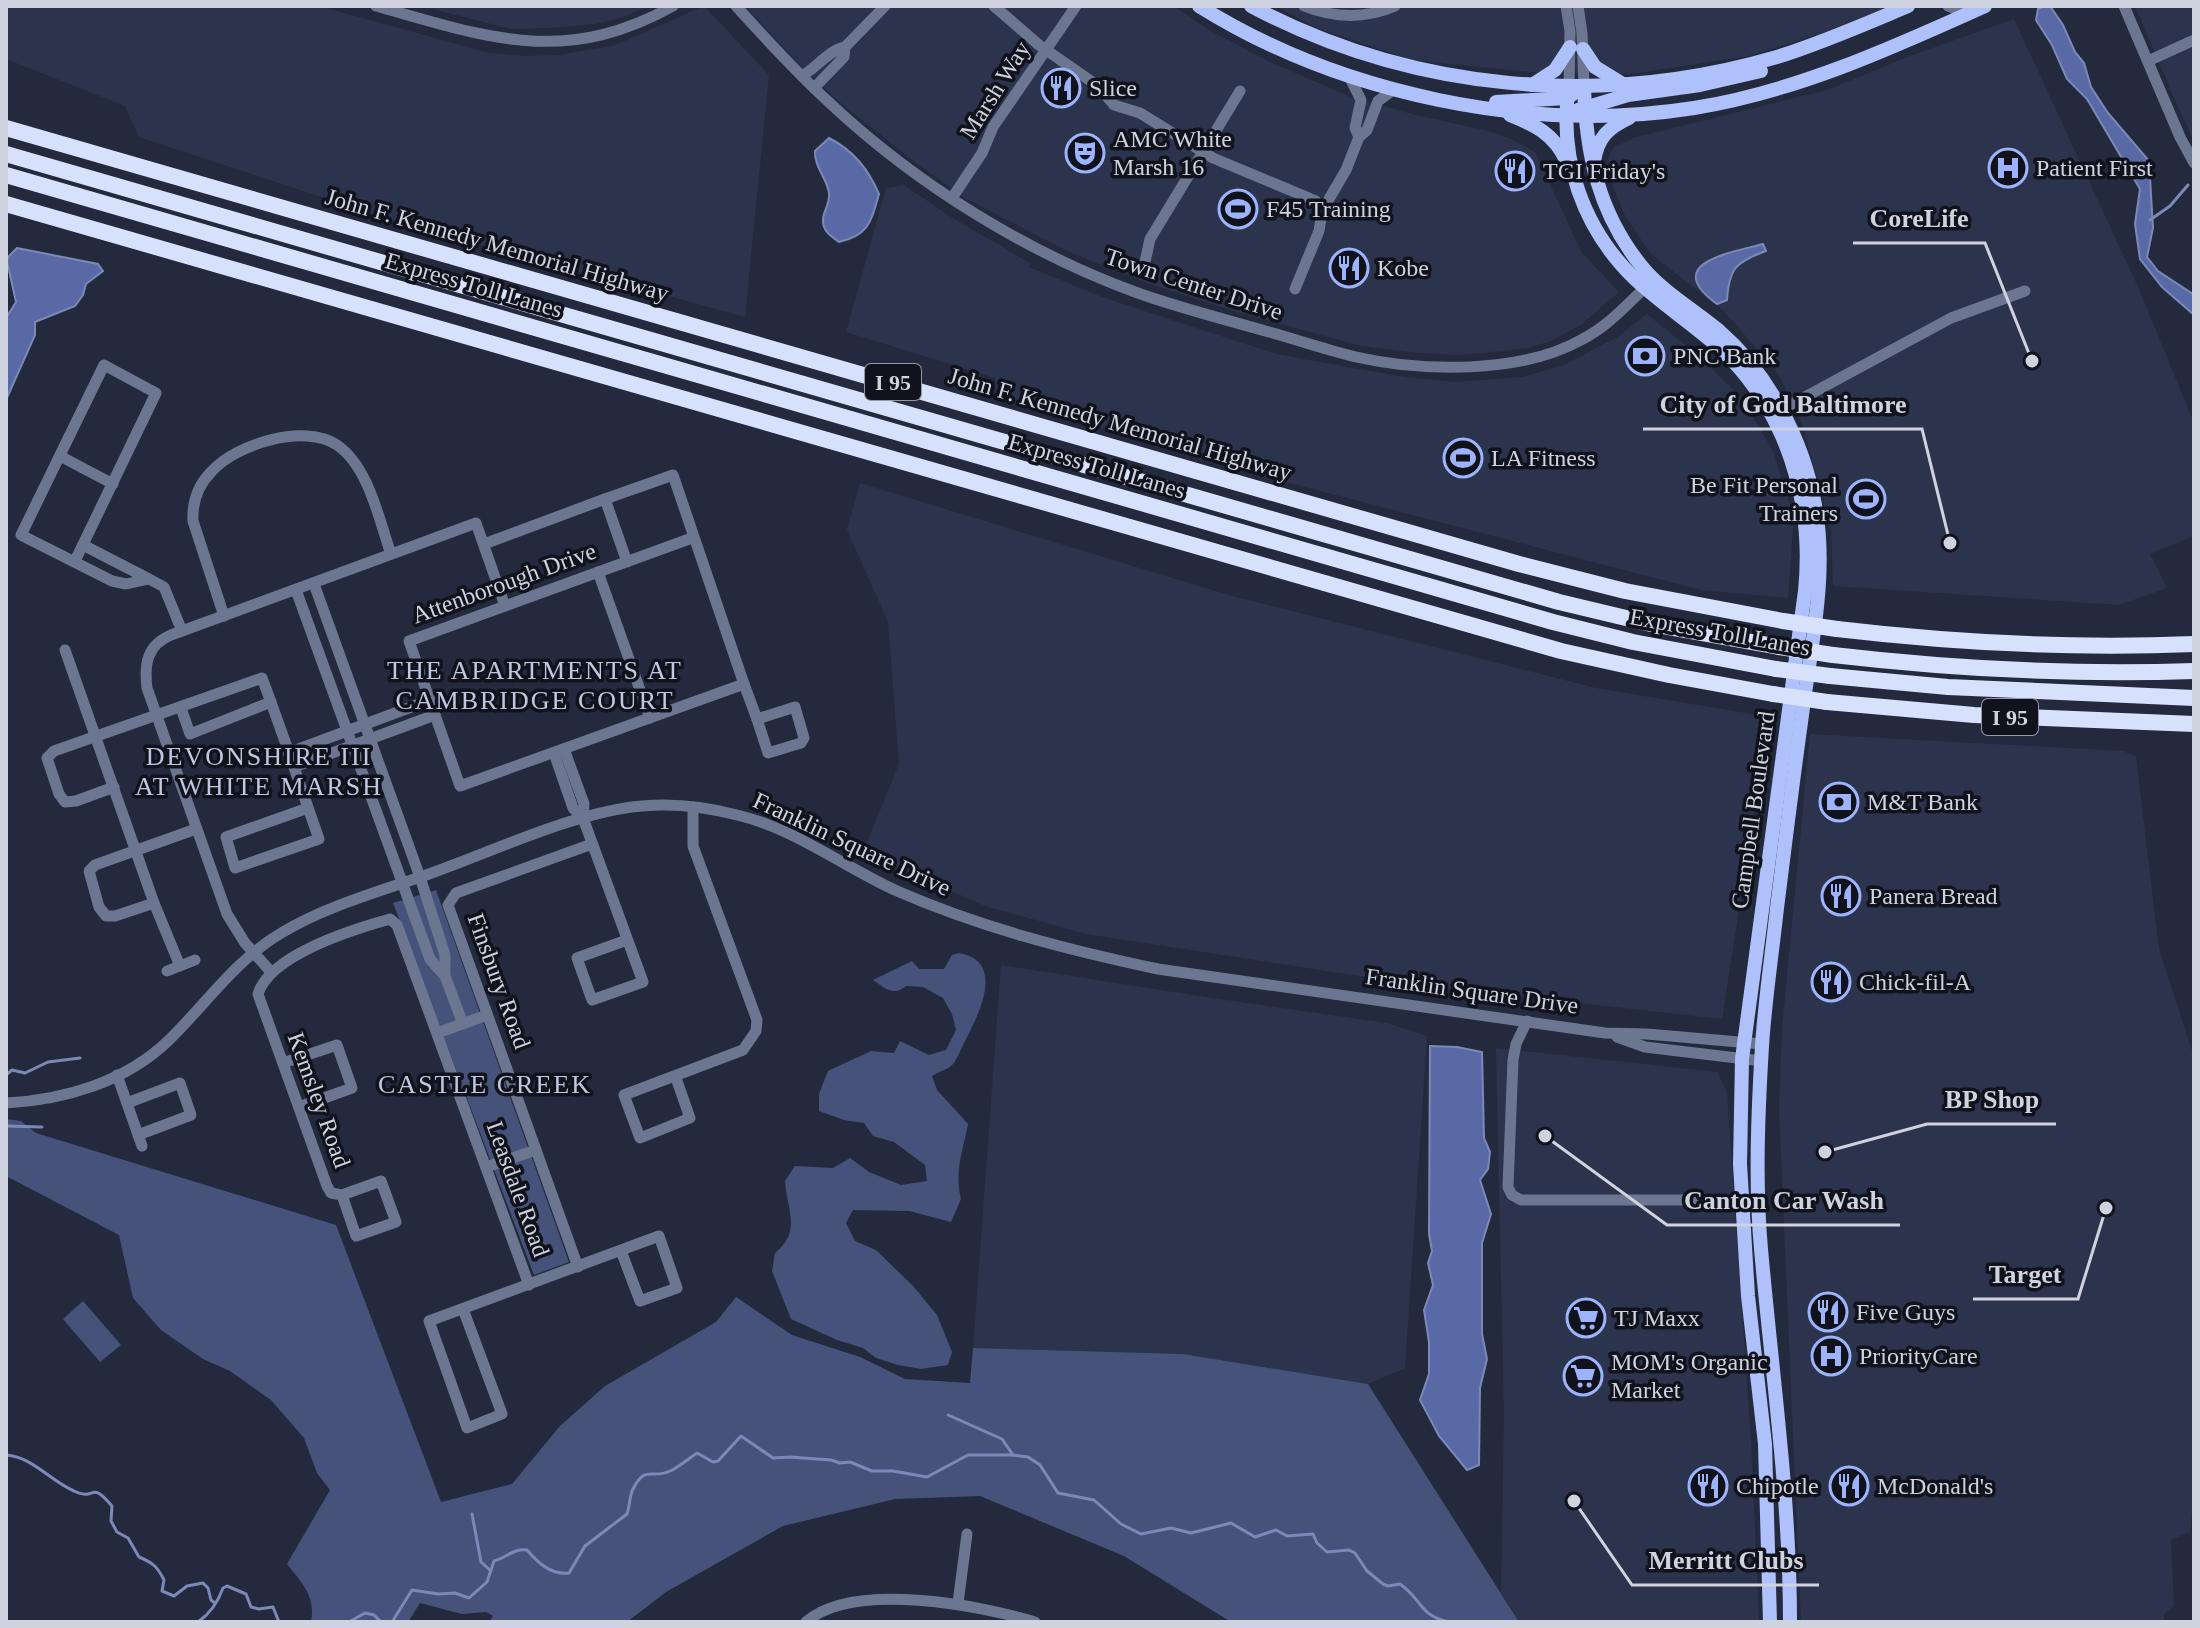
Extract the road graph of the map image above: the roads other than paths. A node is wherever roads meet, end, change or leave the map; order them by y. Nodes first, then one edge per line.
1 (376, 6) edge
2 (673, 6) edge
3 (736, 6) edge
4 (885, 6) edge
5 (994, 6) edge
6 (1076, 6) edge
7 (1199, 6) edge
8 (1251, 6) edge
9 (1304, 6) edge
10 (1395, 6) edge
11 (1566, 6) edge
12 (1578, 6) edge
13 (1948, 6) edge
14 (1985, 6) edge
15 (2124, 6) edge
16 (1905, 7) edge
17 (1968, 13) junction
18 (2194, 40) edge
19 (845, 47) junction
20 (1577, 48) junction
21 (1046, 50) junction
22 (1774, 58) junction
23 (2148, 61) junction
24 (802, 76) junction
25 (1349, 76) junction
26 (1532, 85) junction
27 (1625, 85) junction
28 (814, 88) junction
29 (1393, 90) junction
30 (1573, 90) junction
31 (1240, 91) dead end
32 (1469, 104) junction
33 (1486, 107) junction
34 (1584, 111) junction
35 (1637, 114) junction
36 (1567, 115) junction
37 (6, 128) edge
38 (1359, 137) junction
39 (1202, 153) junction
40 (6, 154) edge
41 (2194, 163) edge
42 (1593, 169) junction
43 (6, 175) edge
44 (1573, 175) junction
45 (952, 198) junction
46 (1329, 199) junction
47 (1316, 201) junction
48 (6, 204) edge
49 (1322, 212) junction
50 (1145, 262) dead end
51 (1650, 283) junction
52 (1295, 289) dead end
53 (2025, 291) dead end
54 (1777, 412) junction
55 (60, 456) junction
56 (113, 484) junction
57 (605, 499) junction
58 (692, 538) junction
59 (484, 544) junction
60 (83, 545) junction
61 (391, 554) junction
62 (75, 561) junction
63 (627, 562) junction
64 (598, 572) junction
65 (149, 579) junction
66 (314, 584) junction
67 (296, 590) junction
68 (505, 606) junction
69 (224, 616) junction
70 (182, 631) junction
71 (2194, 644) edge
72 (65, 650) dead end
73 (2194, 671) edge
74 (744, 684) junction
75 (2194, 698) edge
76 (430, 700) junction
77 (271, 702) junction
78 (181, 708) junction
79 (156, 714) junction
80 (435, 715) junction
81 (650, 718) junction
82 (757, 719) junction
83 (365, 724) junction
84 (2194, 724) edge
85 (347, 731) junction
86 (96, 736) junction
87 (371, 740) junction
88 (352, 746) junction
89 (559, 751) junction
90 (288, 753) junction
91 (294, 767) junction
92 (114, 787) junction
93 (693, 807) junction
94 (308, 808) junction
95 (583, 818) junction
96 (196, 829) junction
97 (592, 844) junction
98 (137, 852) junction
99 (420, 877) junction
100 (402, 884) junction
101 (154, 903) junction
102 (627, 940) junction
103 (252, 953) junction
104 (195, 960) dead end
105 (180, 966) junction
106 (167, 971) dead end
107 (272, 973) junction
108 (445, 976) junction
109 (487, 1015) junction
110 (1527, 1021) junction
111 (463, 1024) junction
112 (437, 1033) junction
113 (1762, 1044) junction
114 (1743, 1052) junction
115 (1762, 1061) junction
116 (283, 1063) junction
117 (117, 1075) junction
118 (676, 1078) junction
119 (6, 1103) edge
120 (127, 1103) junction
121 (299, 1107) junction
122 (536, 1150) junction
123 (486, 1167) junction
124 (342, 1195) junction
125 (1742, 1200) junction
126 (621, 1251) junction
127 (578, 1267) junction
128 (529, 1285) junction
129 (463, 1309) junction
130 (967, 1534) dead end
131 (958, 1603) junction
132 (806, 1622) edge
133 (1035, 1622) edge
134 (1770, 1622) edge
135 (1790, 1622) edge

1 - 2 street
3 - 24 street, Town Center Drive
4 - 19 street
5 - 21 street
6 - 21 street, Marsh Way
7 - 25 main road
8 - 26 main road
9 - 10 street
11 - 20 street
12 - 20 street
13 - 17 street
14 - 17 main road
15 - 23 street
16 - 22 main road
17 - 35 main road
18 - 23 street
19 - 24 street
19 - 28 street
20 - 26 main road
20 - 27 main road
20 - 30 street
21 - 39 street
21 - 45 street, Marsh Way
22 - 27 main road
22 - 34 main road
23 - 41 street
24 - 28 street, Town Center Drive
25 - 29 main road
25 - 38 street
26 - 30 main road
27 - 30 main road
28 - 45 street, Town Center Drive
29 - 32 main road
29 - 38 street
30 - 32 main road
30 - 34 main road, Campbell Boulevard
30 - 36 main road, Campbell Boulevard
31 - 39 street
32 - 33 main road
33 - 36 main road
33 - 44 main road
34 - 35 main road
34 - 36 main road
34 - 42 main road, Campbell Boulevard
35 - 42 main road
36 - 44 main road, Campbell Boulevard
37 - 71 highway, John F. Kennedy Memorial Highway / I 95, bridge
38 - 46 street
39 - 47 street
39 - 50 street
40 - 73 highway, Express Toll Lanes, bridge
42 - 51 main road, Campbell Boulevard
43 - 75 highway, Express Toll Lanes, bridge
44 - 51 main road, Campbell Boulevard
45 - 51 street, Town Center Drive
46 - 47 street
46 - 49 street
47 - 49 street
48 - 84 highway, I 95, bridge
49 - 52 street
51 - 54 main road, Campbell Boulevard
53 - 54 street
54 - 113 main road, Campbell Boulevard
54 - 114 main road, Campbell Boulevard
55 - 56 street
55 - 56 street
55 - 62 street
56 - 60 street
57 - 58 street
57 - 59 street
57 - 63 street, Attenborough Drive
58 - 63 street, Attenborough Drive
58 - 74 street
59 - 61 street
59 - 68 street
60 - 62 street
60 - 65 street
61 - 66 street
61 - 69 street
62 - 65 street
63 - 64 street, Attenborough Drive
64 - 68 street, Attenborough Drive
64 - 81 street
65 - 70 street
66 - 67 street
66 - 83 street
67 - 69 street
67 - 85 street
68 - 76 street, Attenborough Drive
69 - 70 street
70 - 79 street
72 - 86 street
74 - 81 street, Attenborough Drive
74 - 82 street
76 - 80 street, Attenborough Drive
76 - 83 street
77 - 78 street
77 - 78 street
77 - 90 street
78 - 79 street
79 - 86 street
79 - 96 street
80 - 87 street
80 - 89 street, Attenborough Drive
81 - 89 street, Attenborough Drive
82 - 82 street
83 - 85 street
83 - 87 street
85 - 88 street
85 - 90 street
86 - 92 street
86 - 92 street
87 - 88 street
87 - 99 street
88 - 91 street
88 - 100 street
89 - 95 street
90 - 91 street
91 - 94 street
92 - 98 street
93 - 95 street, Franklin Square Drive
93 - 110 street, Franklin Square Drive
93 - 118 street
94 - 94 street
95 - 97 street
95 - 99 street, Franklin Square Drive
96 - 98 street
96 - 103 street
97 - 102 street
97 - 109 street, Finsbury Road
98 - 101 street
98 - 101 street
99 - 100 street, Franklin Square Drive
99 - 108 street
100 - 103 street, Franklin Square Drive
100 - 108 street
101 - 105 street
102 - 102 street
103 - 107 street
103 - 117 street, Franklin Square Drive
104 - 105 street
105 - 106 street
107 - 112 street, Leasdale Road
107 - 116 street, Kemsley Road
108 - 111 street
109 - 111 street
109 - 122 street, Finsbury Road
110 - 114 street, Franklin Square Drive
110 - 125 street
111 - 112 street
112 - 123 street, Leasdale Road
113 - 114 street, Franklin Square Drive
113 - 115 main road, Campbell Boulevard
114 - 115 street, Franklin Square Drive
114 - 125 main road, Campbell Boulevard
115 - 135 main road, Campbell Boulevard
116 - 121 street, Kemsley Road
116 - 121 street
117 - 119 street, Franklin Square Drive
117 - 120 street
118 - 118 street
120 - 120 street
121 - 124 street, Kemsley Road
122 - 123 street
122 - 127 street, Finsbury Road
123 - 128 street, Leasdale Road
124 - 124 street, Kemsley Road
125 - 134 main road, Campbell Boulevard
126 - 126 street
126 - 127 street
127 - 128 street
128 - 129 street
129 - 129 street
130 - 131 street
131 - 132 street
131 - 133 street

